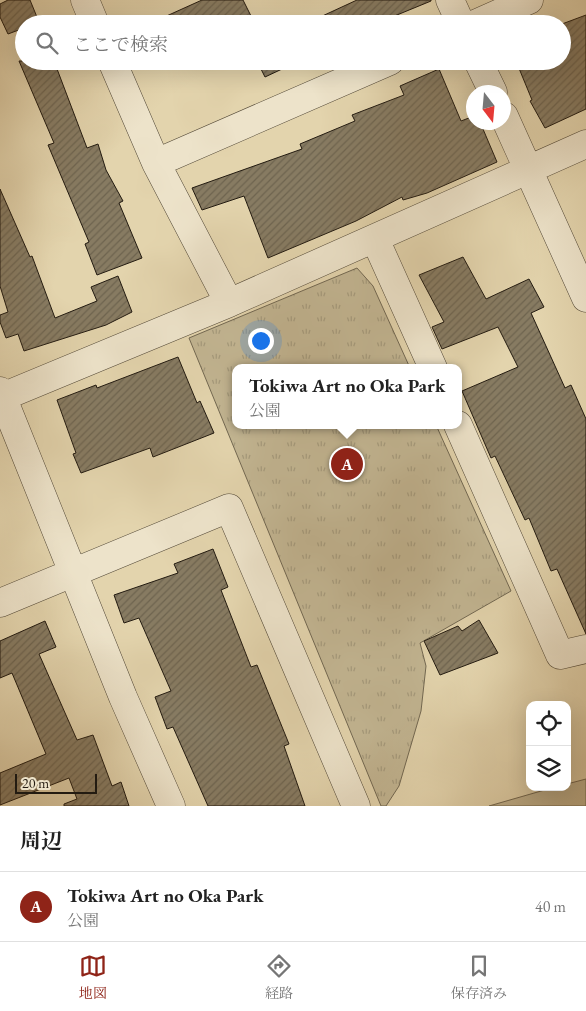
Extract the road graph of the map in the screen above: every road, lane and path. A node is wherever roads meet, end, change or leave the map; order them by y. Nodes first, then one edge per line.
1 (450, 0) edge
2 (529, 0) edge
3 (457, 15) edge
4 (495, 15) edge
5 (116, 70) edge
6 (369, 70) edge
7 (482, 70) edge
8 (489, 85) edge
9 (510, 130) edge
10 (586, 144) edge
11 (156, 163) junction
12 (528, 170) junction
13 (375, 239) junction
14 (586, 298) edge
15 (229, 303) junction
16 (430, 364) edge
17 (1, 394) edge
18 (460, 429) edge
19 (73, 574) junction
20 (0, 603) edge
21 (586, 649) edge
22 (171, 806) edge
23 (356, 806) edge

1 - 3 street
2 - 4 street
5 - 11 street
6 - 11 street
7 - 8 street
9 - 12 street
10 - 12 street
11 - 15 street
12 - 13 street
12 - 14 street
13 - 15 street
13 - 16 street
15 - 17 street
17 - 19 street
18 - 21 street
19 - 20 street
19 - 22 street
19 - 23 street

